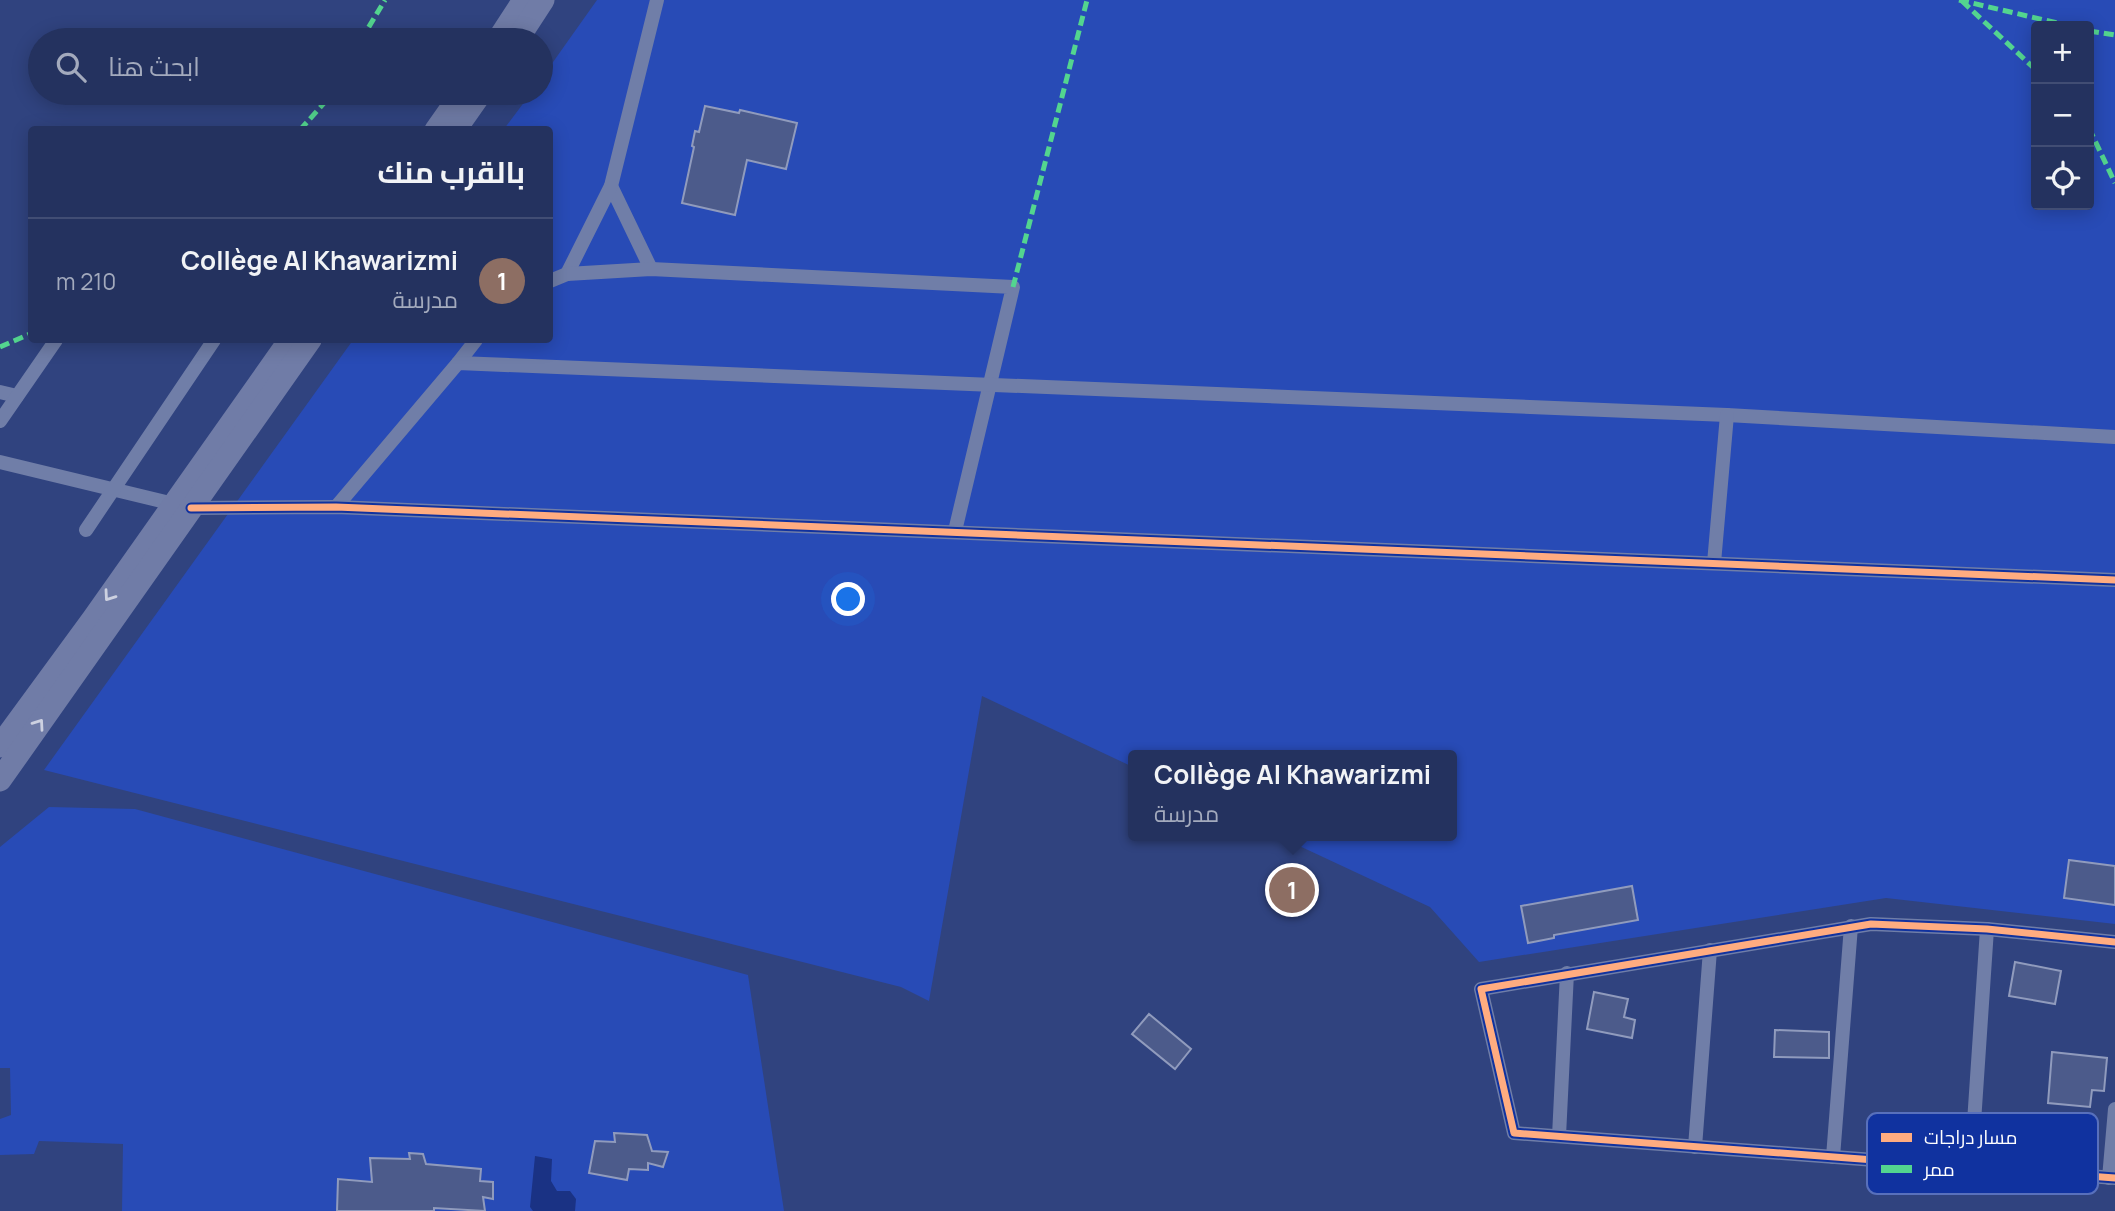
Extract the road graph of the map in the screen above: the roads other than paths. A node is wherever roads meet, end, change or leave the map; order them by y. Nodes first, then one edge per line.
1 (524, 0) edge
2 (543, 0) edge
3 (657, 0) edge
4 (506, 28) edge
5 (525, 28) edge
6 (454, 105) edge
7 (473, 105) edge
8 (439, 126) edge
9 (459, 126) edge
10 (611, 186) junction
11 (651, 269) junction
12 (567, 274) junction
13 (553, 280) edge
14 (54, 343) edge
15 (212, 343) edge
16 (287, 343) edge
17 (308, 343) edge
18 (474, 343) edge
19 (458, 363) junction
20 (989, 383) junction
21 (0, 392) edge
22 (17, 396) junction
23 (1727, 415) junction
24 (0, 421) edge
25 (2115, 437) edge
26 (0, 462) edge
27 (113, 489) junction
28 (182, 506) junction
29 (336, 507) junction
30 (86, 530) dead end
31 (955, 531) junction
32 (1714, 564) junction
33 (2115, 580) edge
34 (0, 746) edge
35 (0, 780) edge
36 (1852, 926) junction
37 (1987, 929) junction
38 (2115, 942) edge
39 (1710, 950) junction
40 (1567, 973) junction
41 (2115, 1109) edge
42 (1975, 1113) edge
43 (1559, 1136) junction
44 (1695, 1147) junction
45 (1833, 1157) junction
46 (1867, 1159) edge
47 (2112, 1178) edge

1 - 4 main road
2 - 5 main road
3 - 10 street
6 - 8 main road
7 - 9 main road
10 - 11 street
10 - 12 street
11 - 12 street
11 - 20 street
12 - 13 street
14 - 22 street
15 - 27 street
16 - 28 main road
17 - 28 main road
18 - 19 street
19 - 20 street
19 - 29 street
20 - 23 street
20 - 31 street
21 - 22 street
22 - 24 street
23 - 25 street
23 - 32 street
26 - 27 street
27 - 28 street
27 - 30 street
28 - 29 street
28 -> 34 main road
35 -> 28 main road
29 - 31 street
31 - 32 street
32 - 33 street
36 - 37 street
36 - 39 street
36 - 45 street
37 - 38 street
37 - 42 street
39 - 40 street
39 - 44 street
40 - 43 street
40 - 43 street
41 - 47 street
43 - 44 street
44 - 45 street
45 - 46 street

